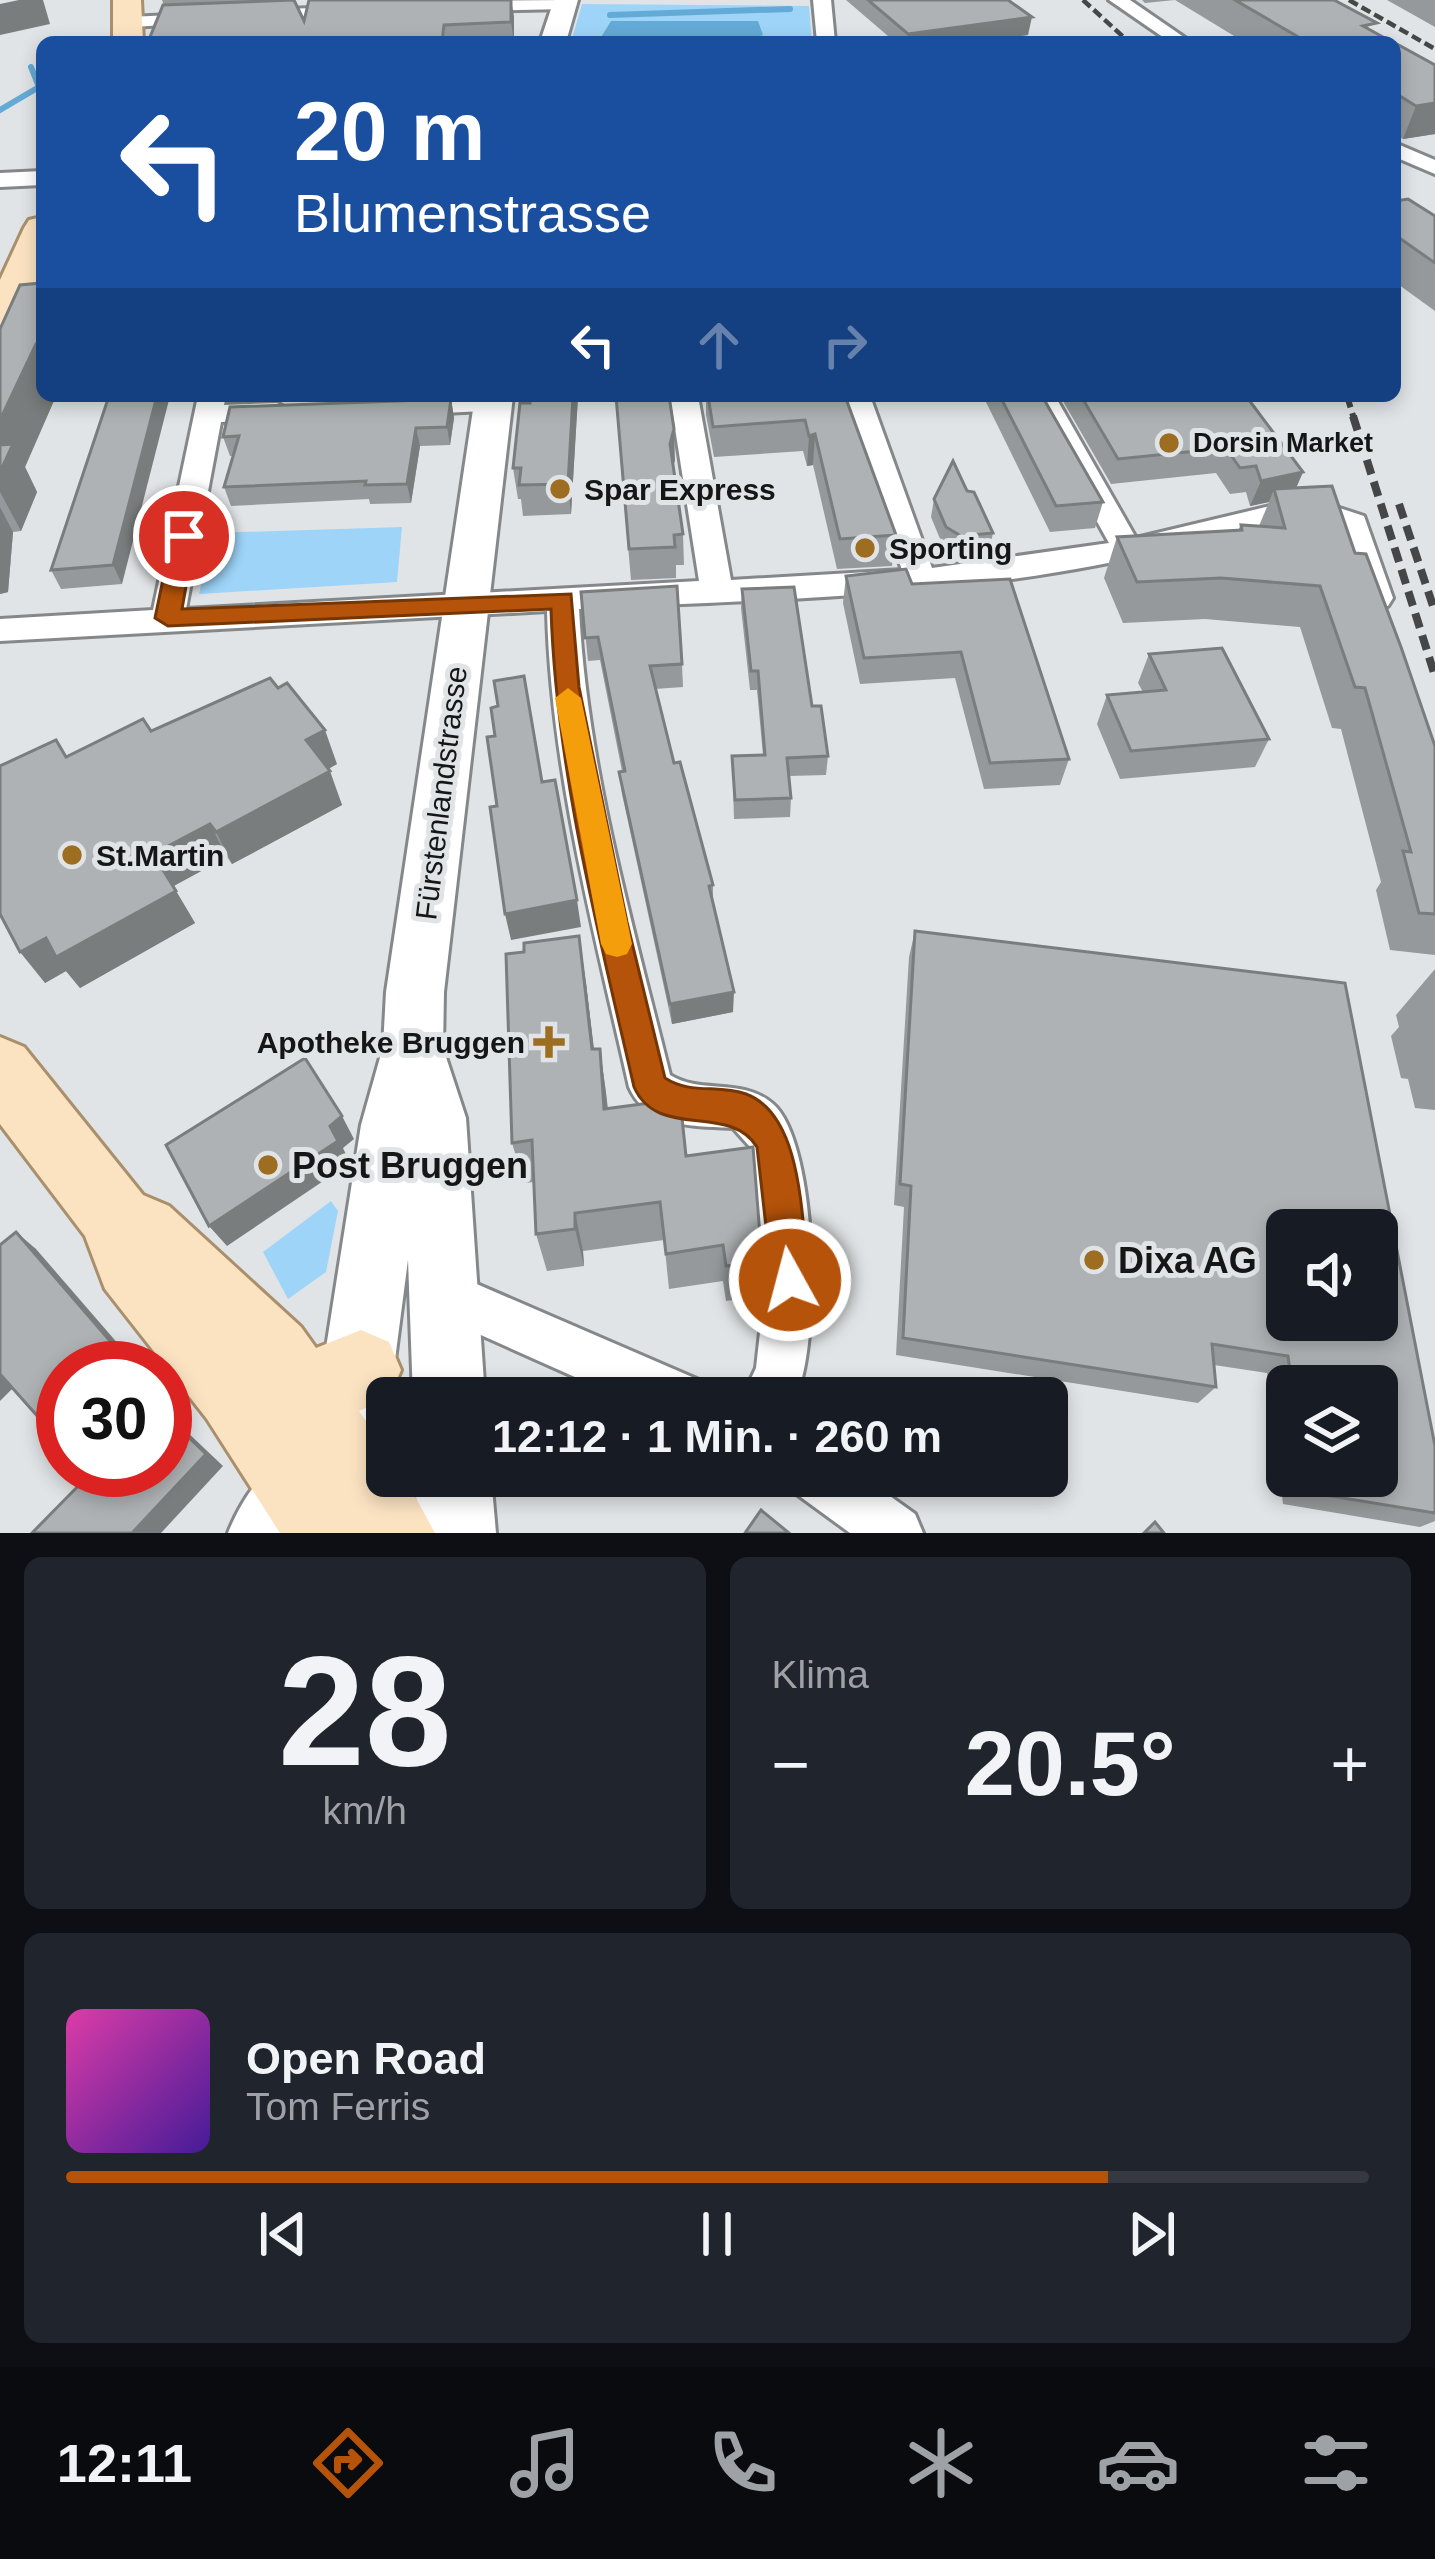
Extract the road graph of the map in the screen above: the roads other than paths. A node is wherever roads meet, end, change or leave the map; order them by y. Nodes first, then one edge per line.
1 (822, 0) edge
2 (1118, 0) edge
3 (565, 2) edge
4 (452, 6) edge
5 (379, 9) edge
6 (128, 21) edge
7 (555, 36) edge
8 (825, 36) edge
9 (1173, 36) edge
10 (1401, 152) edge
11 (1435, 168) edge
12 (36, 178) edge
13 (0, 180) edge
14 (36, 245) edge
15 (8, 322) edge
16 (465, 402) edge
17 (494, 402) edge
18 (685, 402) edge
19 (858, 402) edge
20 (1044, 402) edge
21 (210, 405) edge
22 (377, 408) edge
23 (305, 410) edge
24 (1128, 550) junction
25 (921, 580) junction
26 (713, 591) junction
27 (563, 600) junction
28 (465, 606) junction
29 (168, 618) junction
30 (0, 630) edge
31 (1387, 632) edge
32 (413, 1047) junction
33 (0, 1069) edge
34 (393, 1126) junction
35 (442, 1293) junction
36 (448, 1377) edge
37 (633, 1377) edge
38 (779, 1377) edge
39 (319, 1472) edge
40 (454, 1497) edge
41 (846, 1497) edge
42 (392, 1533) edge
43 (457, 1533) edge
44 (896, 1533) edge

1 - 8 street
2 - 9 street
3 - 4 street
3 - 7 main road
5 - 6 street
10 - 11 street
12 - 13 street
14 - 15 main road
16 - 22 street
17 - 28 main road, Fürstenlandstrasse
18 - 26 street
19 - 25 street
20 - 24 street
21 - 23 street
21 - 29 street
24 - 25 street
24 - 31 street
25 - 26 street
26 - 27 street
27 - 28 street
27 - 38 street
28 - 29 street
28 - 32 main road, Fürstenlandstrasse
29 - 30 street
32 - 34 main road, Fürstenlandstrasse
32 - 35 main road, Fürstenlandstrasse
33 - 39 main road
34 - 35 street, Fürstenlandstrasse
34 - 39 main road, Fürstenlandstrasse
35 - 36 main road, Fürstenlandstrasse
35 - 37 street
39 - 42 main road
40 - 43 main road
41 - 44 street

